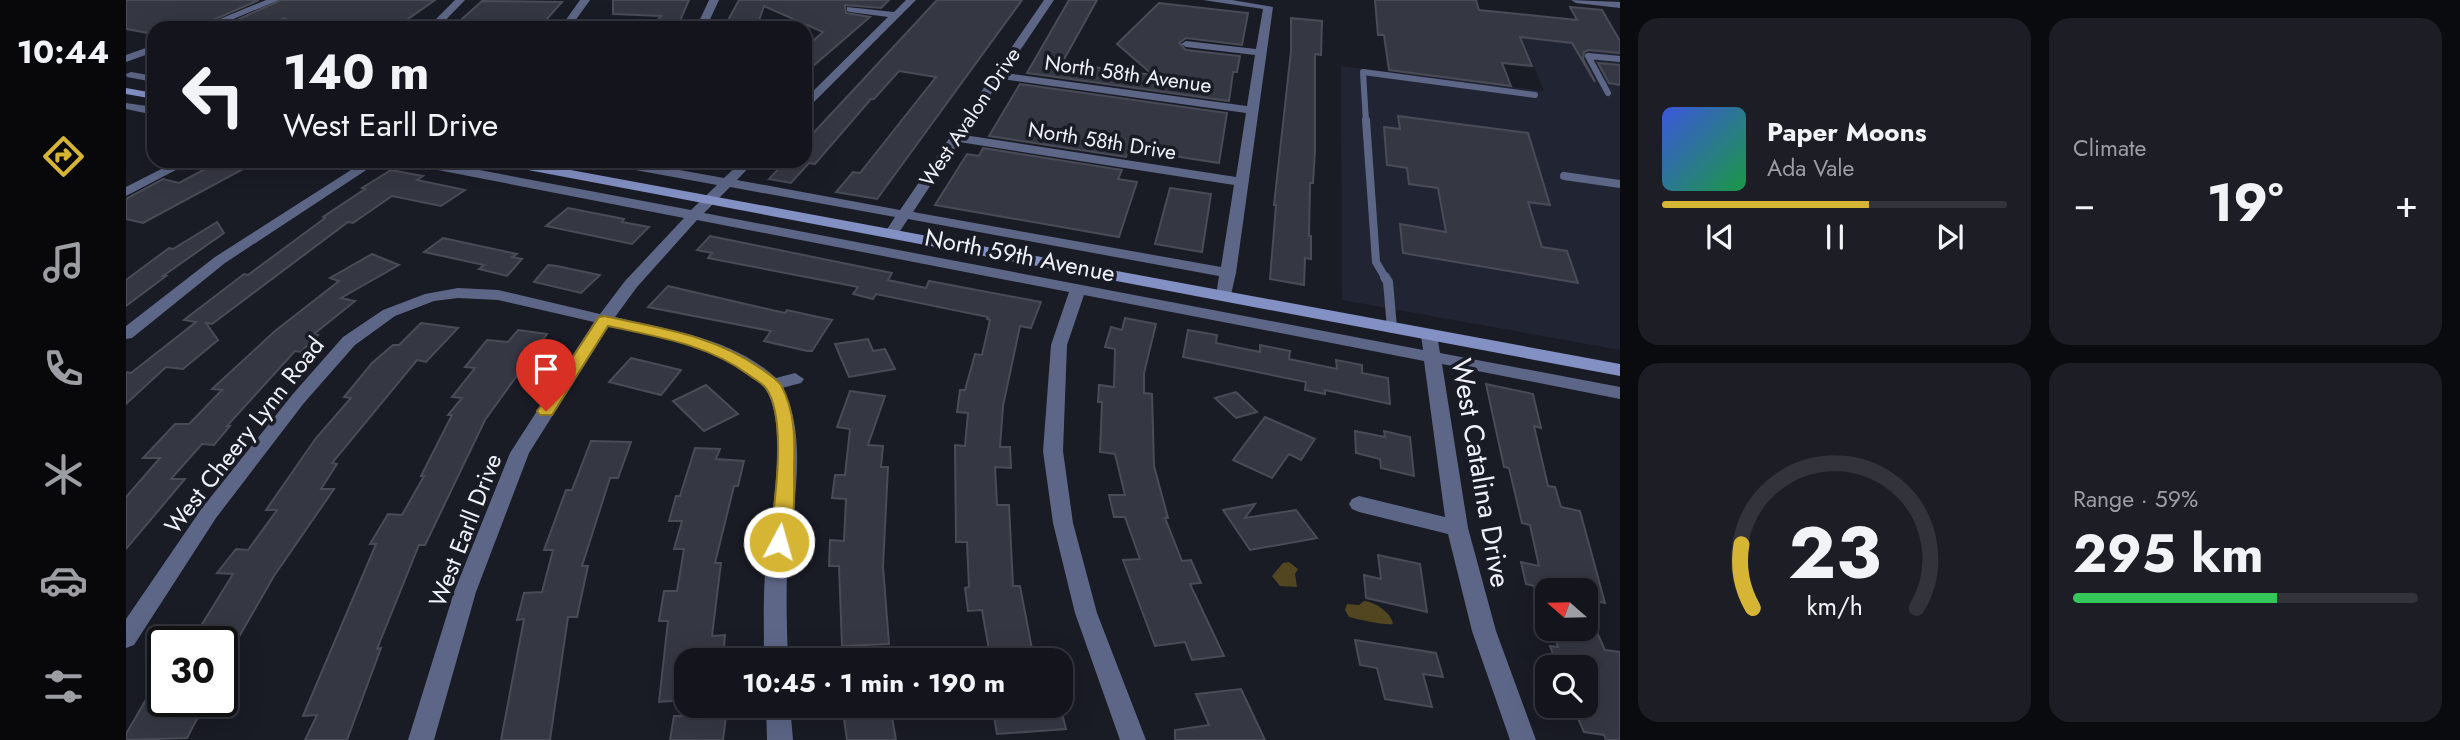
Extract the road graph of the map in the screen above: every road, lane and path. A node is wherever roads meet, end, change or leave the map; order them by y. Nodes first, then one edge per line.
1 (274, 0) edge
2 (460, 0) edge
3 (585, 0) edge
4 (714, 0) edge
5 (911, 0) edge
6 (1049, 0) edge
7 (1208, 0) edge
8 (1576, 0) edge
9 (1620, 5) edge
10 (850, 9) dead end
11 (895, 15) junction
12 (221, 21) edge
13 (439, 21) edge
14 (570, 21) edge
15 (705, 21) edge
16 (1186, 44) dead end
17 (147, 51) edge
18 (1261, 53) junction
19 (126, 59) edge
20 (1620, 59) edge
21 (131, 75) dead end
22 (998, 75) junction
23 (147, 78) edge
24 (126, 91) edge
25 (1608, 93) dead end
26 (147, 95) edge
27 (1535, 95) dead end
28 (812, 98) edge
29 (126, 106) edge
30 (147, 110) edge
31 (1253, 110) junction
32 (956, 138) junction
33 (173, 168) edge
34 (363, 168) edge
35 (449, 168) edge
36 (539, 168) edge
37 (646, 168) edge
38 (743, 168) edge
39 (1564, 176) dead end
40 (1242, 182) junction
41 (728, 183) junction
42 (1620, 184) edge
43 (126, 192) edge
44 (710, 200) junction
45 (694, 215) junction
46 (905, 215) junction
47 (891, 234) junction
48 (1228, 274) junction
49 (1078, 289) junction
50 (1224, 296) junction
51 (604, 320) junction
52 (1392, 328) junction
53 (126, 334) edge
54 (1430, 345) junction
55 (1620, 370) edge
56 (795, 379) dead end
57 (772, 385) junction
58 (1620, 393) edge
59 (1359, 504) dead end
60 (1457, 527) junction
61 (126, 638) edge
62 (776, 648) edge
63 (779, 718) edge
64 (421, 740) edge
65 (780, 740) edge
66 (1133, 740) edge
67 (1523, 740) edge

1 - 12 street
2 - 13 street
3 - 14 street
4 - 15 street
5 - 11 street
6 - 22 street, West Avalon Drive
7 - 18 street
8 - 9 street
10 - 11 street
11 - 28 street
16 - 18 street
17 - 19 street
18 - 31 street
20 - 25 lane
21 - 23 street
22 - 31 street, North 58th Avenue
22 - 32 street, West Avalon Drive
24 - 26 main road
27 - 52 lane
29 - 30 street
31 - 40 street
32 - 40 street, North 58th Drive
32 - 46 street, West Avalon Drive
33 - 43 street
34 - 53 street
35 - 45 street, North 59th Avenue
36 - 44 main road, North 59th Avenue
37 - 41 street, North 59th Avenue
38 - 41 street, West Earll Drive
39 - 42 lane
40 - 48 street
41 - 44 street, West Earll Drive
41 - 46 street, North 59th Avenue
44 - 45 street, West Earll Drive
44 - 47 main road, North 59th Avenue
45 - 49 street, North 59th Avenue
45 - 51 street, West Earll Drive
46 - 47 street, West Avalon Drive
46 - 48 street, North 59th Avenue
47 - 50 main road, North 59th Avenue
48 - 50 street
49 - 54 street, North 59th Avenue
49 - 66 street
50 - 52 main road, North 59th Avenue
51 - 57 street
51 - 61 street, West Cheery Lynn Road
51 - 64 street, West Earll Drive
52 - 54 main road, North 59th Avenue
54 - 55 main road, North 59th Avenue
54 - 58 street, North 59th Avenue
54 - 60 street, West Catalina Drive
56 - 57 street
57 - 62 street
59 - 60 street
60 - 67 street, West Catalina Drive
63 - 65 street

